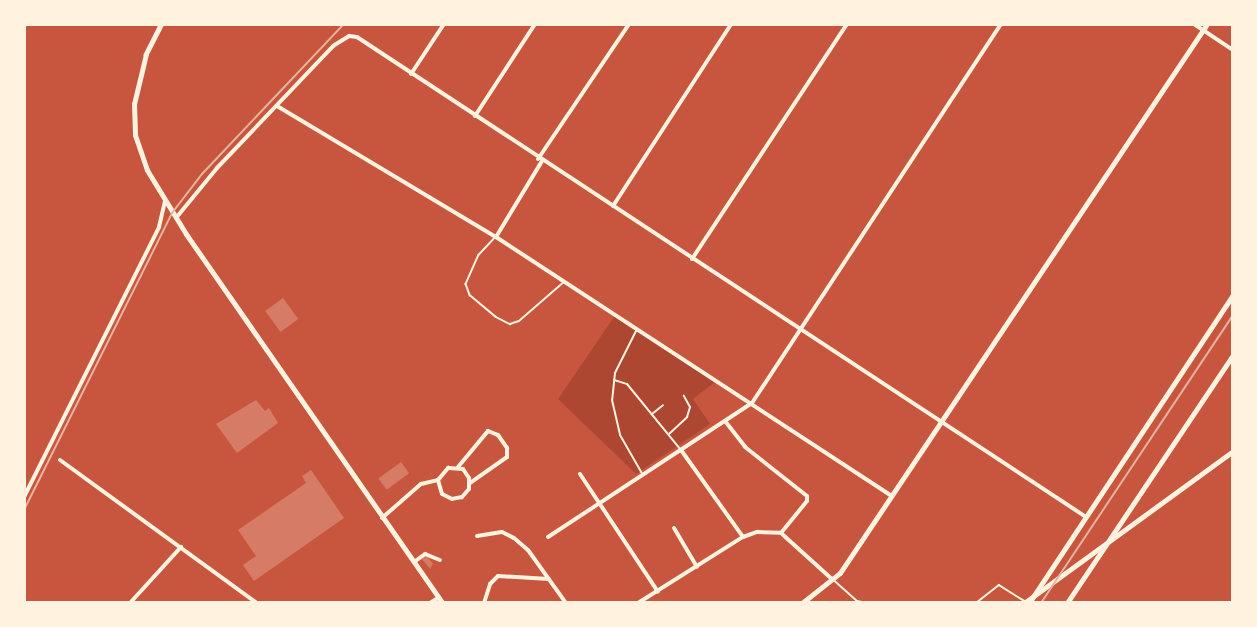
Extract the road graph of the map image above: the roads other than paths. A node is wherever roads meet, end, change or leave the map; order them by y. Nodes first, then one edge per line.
1 (161, 24) edge
2 (444, 24) edge
3 (536, 24) edge
4 (629, 24) edge
5 (731, 24) edge
6 (847, 24) edge
7 (1001, 24) edge
8 (1194, 24) edge
9 (1207, 24) edge
10 (1203, 30) junction
11 (1233, 50) edge
12 (411, 74) junction
13 (277, 106) junction
14 (475, 116) junction
15 (540, 160) junction
16 (165, 202) junction
17 (613, 206) junction
18 (174, 216) junction
19 (496, 237) junction
20 (692, 259) junction
21 (564, 281) junction
22 (1233, 295) edge
23 (798, 327) junction
24 (637, 329) junction
25 (1233, 355) edge
26 (614, 380) junction
27 (684, 396) dead end
28 (752, 403) junction
29 (663, 405) dead end
30 (652, 414) junction
31 (725, 421) junction
32 (941, 422) junction
33 (669, 435) junction
34 (681, 450) junction
35 (1233, 451) edge
36 (60, 460) dead end
37 (458, 467) junction
38 (580, 474) dead end
39 (643, 475) junction
40 (438, 480) junction
41 (470, 483) junction
42 (892, 496) junction
43 (24, 497) edge
44 (599, 504) junction
45 (1086, 517) junction
46 (382, 518) junction
47 (674, 528) dead end
48 (782, 533) junction
49 (477, 536) dead end
50 (548, 537) dead end
51 (743, 537) junction
52 (181, 547) junction
53 (440, 560) dead end
54 (413, 562) junction
55 (697, 567) junction
56 (550, 579) junction
57 (834, 580) junction
58 (658, 592) junction
59 (440, 600) edge
60 (129, 603) edge
61 (257, 603) edge
62 (430, 603) edge
63 (484, 603) edge
64 (566, 603) edge
65 (638, 603) edge
66 (802, 603) edge
67 (867, 603) edge
68 (976, 603) edge
69 (1024, 603) edge
70 (1029, 603) edge
71 (1067, 603) edge

1 - 16 main road
2 - 12 street
3 - 14 street
4 - 15 street
5 - 17 street
6 - 20 street
7 - 23 street
8 - 10 street
9 - 10 street
10 - 11 street
10 - 32 street
12 - 13 street
12 - 14 street
13 - 18 street
13 - 19 street
14 - 15 street
15 - 17 street
15 - 19 street
16 - 18 main road
16 - 43 street
17 - 20 street
18 - 46 main road
19 - 21 street
19 - 21 lane
20 - 23 street
21 - 24 street
22 - 45 street
23 - 28 street
23 - 32 street
24 - 26 street
24 - 28 street
25 - 71 street
26 - 30 street
26 - 39 street
27 - 33 street
28 - 31 street
28 - 42 street
29 - 30 street
30 - 33 street
31 - 34 street
31 - 48 street
32 - 42 street
32 - 45 street
33 - 34 street
34 - 39 street
34 - 51 street
35 - 69 main road
36 - 52 street
37 - 40 street
37 - 41 street
37 - 41 street
38 - 44 street
39 - 44 street
40 - 41 street
40 - 46 street
42 - 57 street
44 - 50 street
44 - 58 street
45 - 70 street
46 - 54 main road
47 - 55 street
48 - 51 street
48 - 57 street
49 - 56 street
51 - 55 street
52 - 60 street
52 - 61 street
53 - 54 street
54 - 59 main road
55 - 58 street
56 - 63 street
56 - 64 street
57 - 66 street
57 - 67 lane
58 - 65 street
59 - 62 street
68 - 70 lane

